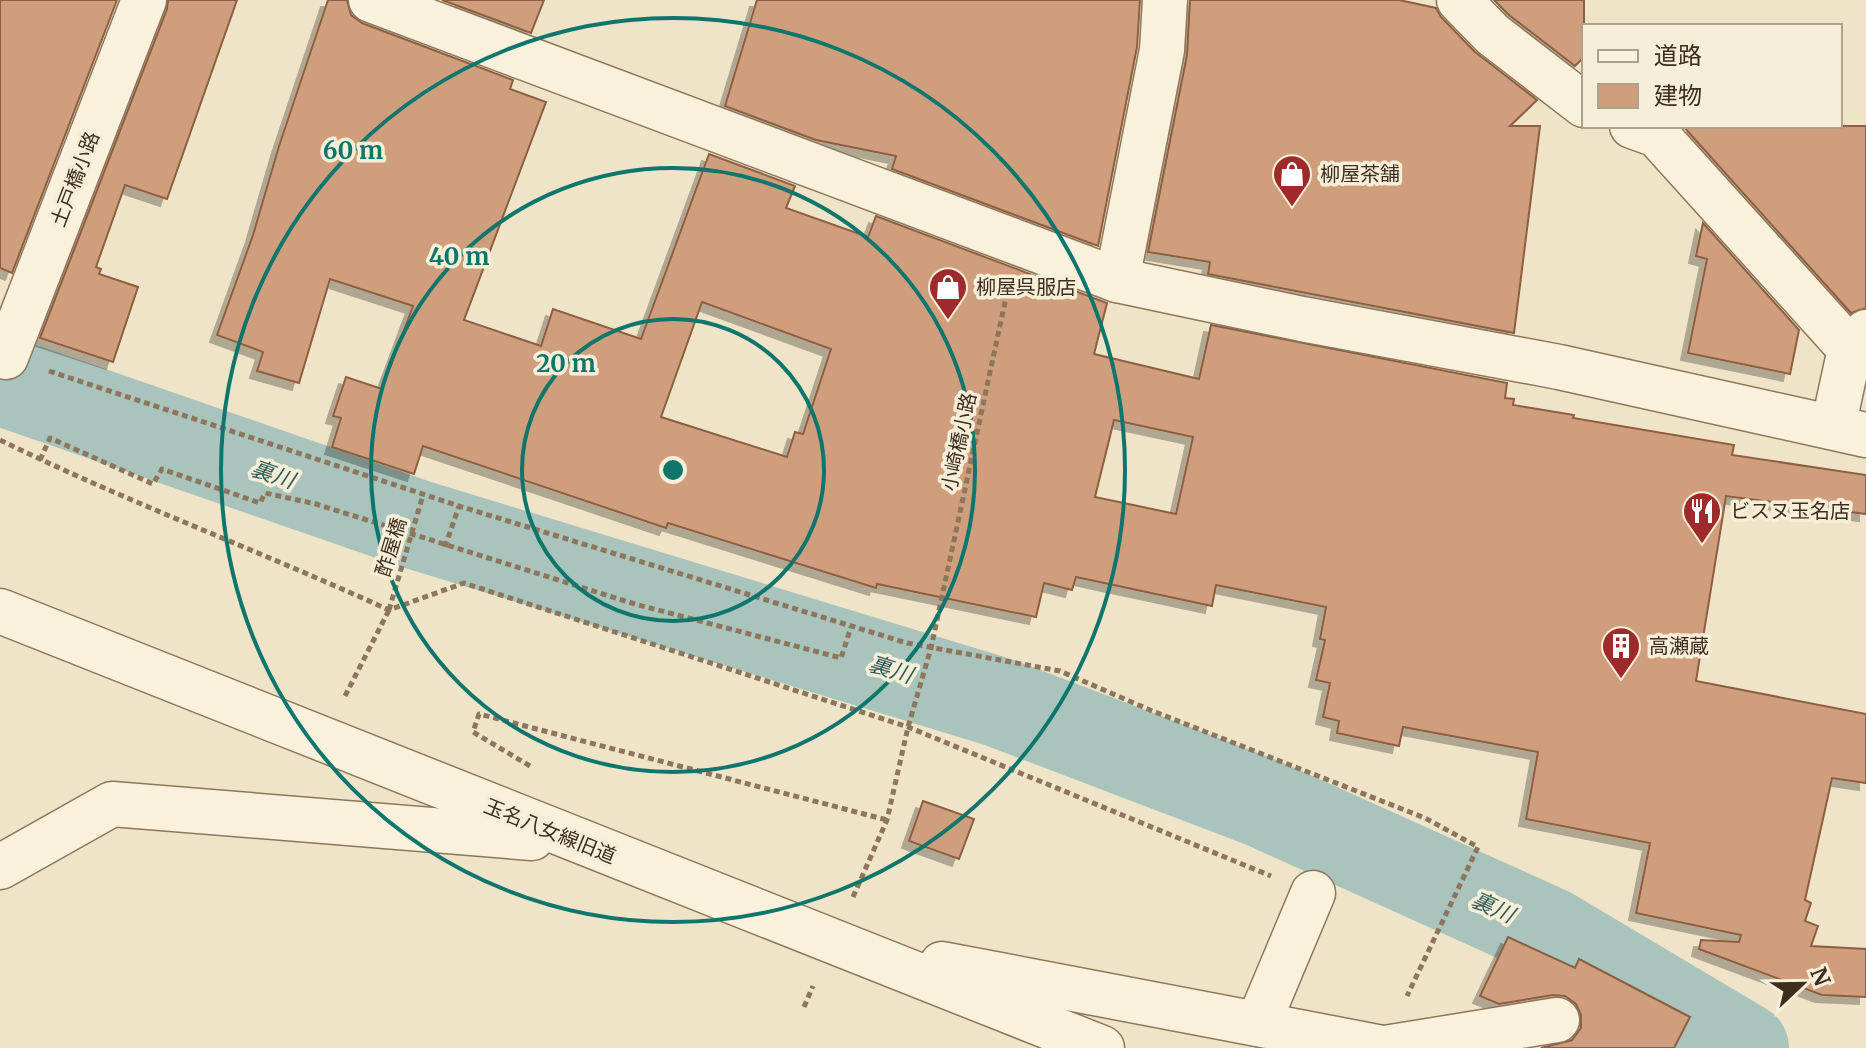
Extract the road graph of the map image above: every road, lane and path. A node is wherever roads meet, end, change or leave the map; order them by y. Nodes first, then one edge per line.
1 (144, 0) edge
2 (371, 0) edge
3 (1165, 0) edge
4 (1459, 0) edge
5 (1582, 103) edge
6 (1638, 128) edge
7 (1018, 242) junction
8 (1117, 280) junction
9 (1858, 340) edge
10 (6, 357) joint
11 (1850, 431) edge
12 (0, 440) edge
13 (40, 460) junction
14 (423, 495) junction
15 (459, 506) junction
16 (445, 547) junction
17 (389, 610) junction
18 (0, 611) edge
19 (850, 628) junction
20 (931, 648) junction
21 (908, 727) junction
22 (323, 740) junction
23 (887, 820) junction
24 (534, 825) junction
25 (577, 842) junction
26 (0, 867) edge
27 (1313, 893) joint
28 (834, 943) junction
29 (1402, 1008) dead end
30 (1557, 1020) dead end
31 (1258, 1024) junction
32 (1102, 1048) edge
33 (1384, 1048) edge

1 - 10 street, 土戸橋小路
2 - 7 street
3 - 8 street
4 - 5 street
6 - 9 street
7 - 8 street
7 - 20 path, 小崎橋小路
8 - 11 street
9 - 11 street
10 - 14 path
12 - 13 path
13 - 16 path
13 - 17 path
14 - 15 path
14 - 17 path, 酢屋橋, bridge
15 - 16 path
15 - 19 path
16 - 19 path
17 - 21 path
17 - 22 path, 酢屋橋
18 - 22 street, 玉名八女線旧道
19 - 20 path
20 - 21 path, 小崎橋小路
20 - 29 path
21 - 23 path, 小崎橋小路
21 - 27 path
22 - 24 street, 玉名八女線旧道
23 - 24 path
23 - 28 path, 小崎橋小路
24 - 25 street, 玉名八女線旧道
25 - 26 street
25 - 28 street, 玉名八女線旧道
27 - 31 street
28 - 31 street
28 - 32 street, 玉名八女線旧道
30 - 33 street
31 - 33 street

